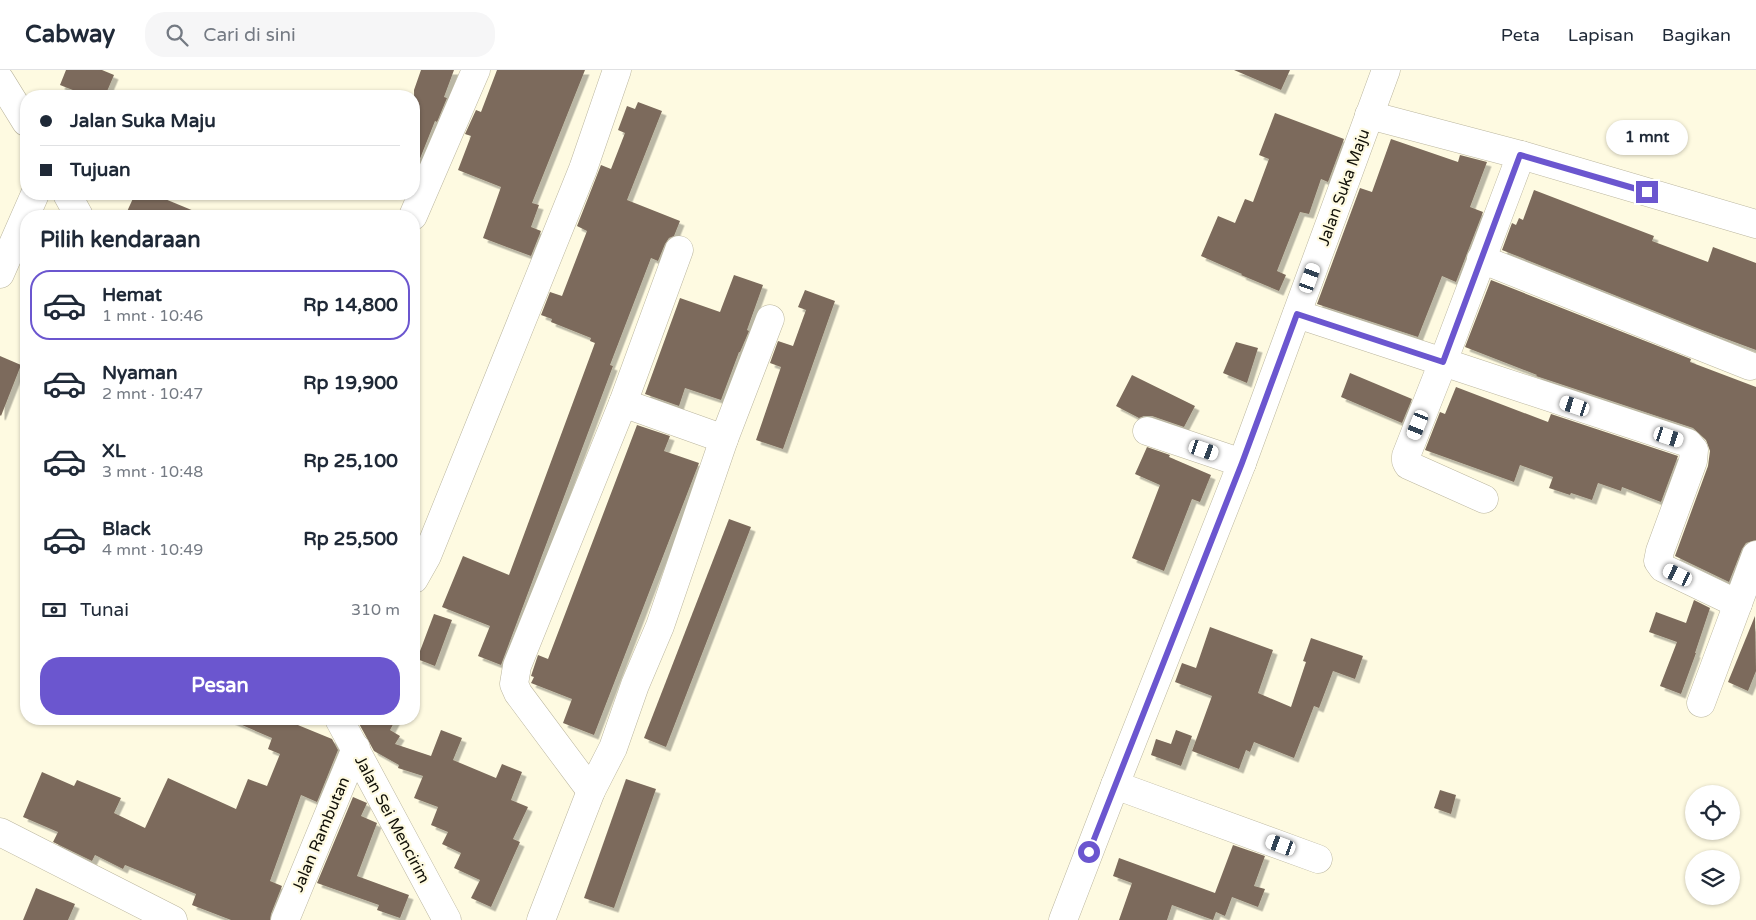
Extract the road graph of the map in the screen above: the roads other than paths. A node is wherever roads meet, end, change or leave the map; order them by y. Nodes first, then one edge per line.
1 (3, 70) edge
2 (476, 70) edge
3 (617, 70) edge
4 (1386, 70) edge
5 (0, 78) edge
6 (20, 112) edge
7 (1369, 116) junction
8 (1520, 155) junction
9 (420, 200) edge
10 (1756, 224) edge
11 (20, 228) edge
12 (679, 250) dead end
13 (1481, 259) junction
14 (0, 274) edge
15 (1297, 314) junction
16 (770, 319) dead end
17 (1443, 362) junction
18 (1750, 366) dead end
19 (624, 403) junction
20 (1147, 431) dead end
21 (724, 439) junction
22 (1242, 463) junction
23 (1484, 499) dead end
24 (1756, 555) edge
25 (420, 568) edge
26 (1738, 604) junction
27 (1701, 703) dead end
28 (343, 725) edge
29 (356, 748) junction
30 (1115, 785) junction
31 (592, 791) junction
32 (0, 832) edge
33 (1318, 858) dead end
34 (173, 920) edge
35 (285, 920) edge
36 (446, 920) edge
37 (541, 920) edge
38 (1064, 920) edge

1 - 5 street
2 - 9 street
3 - 25 street
4 - 7 street, Jalan Suka Maju
5 - 6 street
7 - 8 street
7 - 15 street, Jalan Suka Maju
8 - 10 street
8 - 13 street
11 - 14 street
12 - 19 street
13 - 17 street
13 - 18 street
15 - 17 street
15 - 22 street, Jalan Suka Maju
16 - 21 street
17 - 23 street
17 - 26 street
19 - 21 street
19 - 31 street
20 - 22 street
21 - 31 street
22 - 30 street, Jalan Suka Maju
24 - 26 street
26 - 27 street
28 - 29 street, Jalan Sei Mencirim
29 - 35 street, Jalan Rambutan
29 - 36 street, Jalan Sei Mencirim
30 - 33 street
30 - 38 street, Jalan Suka Maju
31 - 37 street
32 - 34 street

